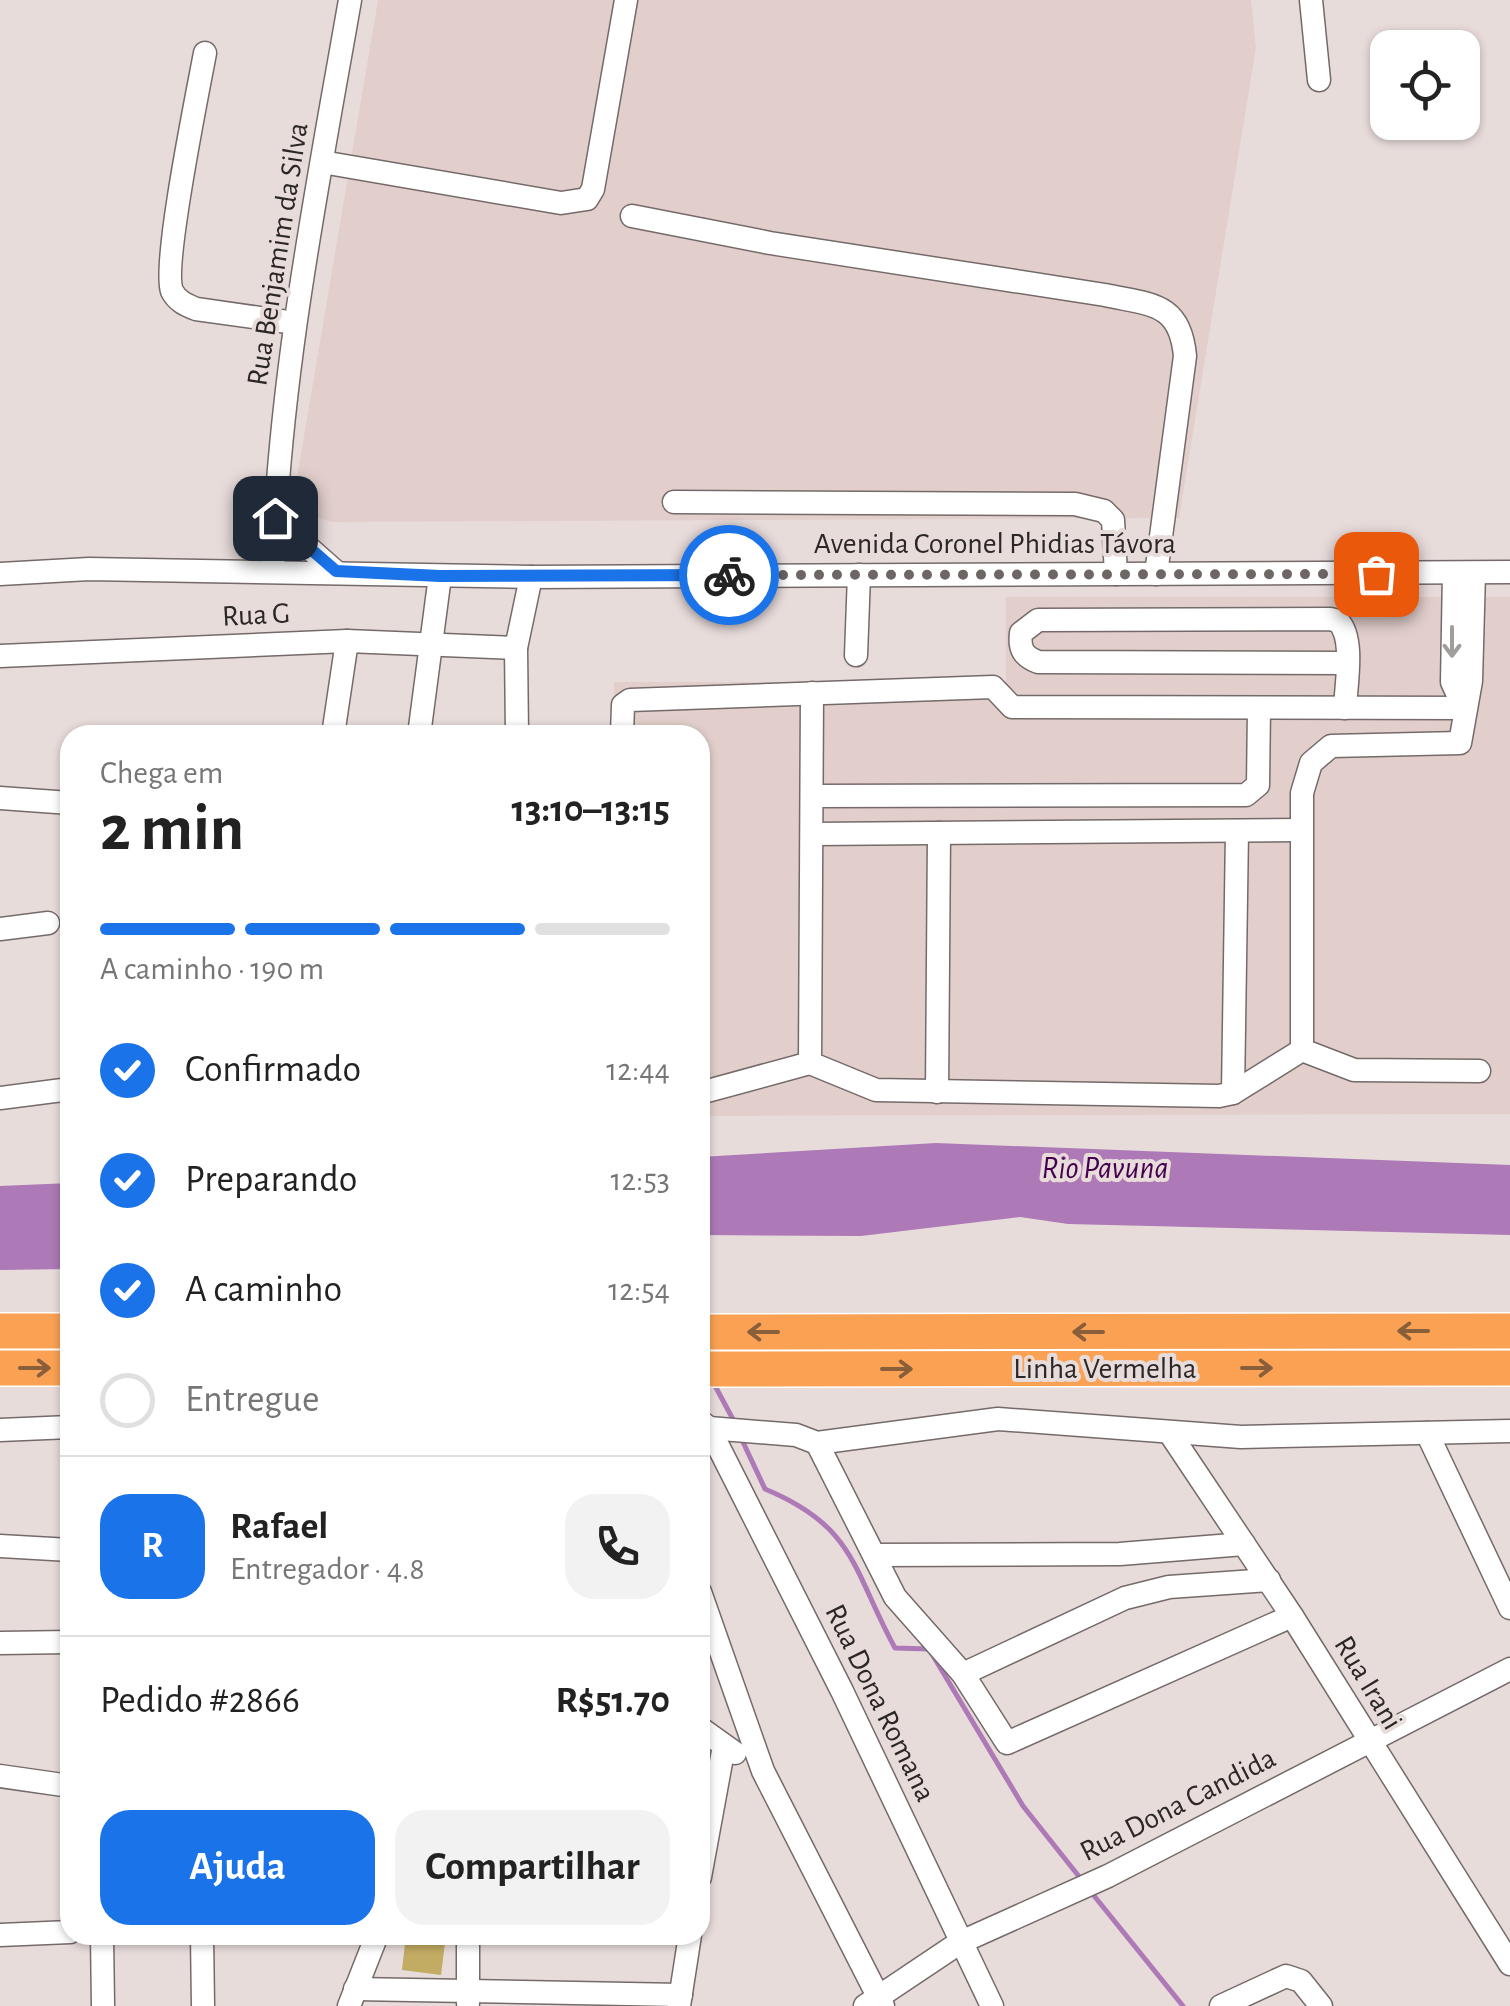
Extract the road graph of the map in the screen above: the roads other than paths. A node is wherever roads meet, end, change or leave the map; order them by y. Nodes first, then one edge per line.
1 (350, 0) edge
2 (626, 0) edge
3 (1311, 0) edge
4 (205, 53) dead end
5 (1319, 80) dead end
6 (322, 162) junction
7 (632, 216) dead end
8 (295, 323) junction
9 (674, 502) dead end
10 (275, 518) junction
11 (274, 570) junction
12 (336, 571) junction
13 (1510, 572) edge
14 (1464, 573) junction
15 (0, 574) edge
16 (1116, 574) junction
17 (1156, 574) junction
18 (859, 575) junction
19 (440, 576) junction
20 (531, 577) junction
21 (0, 586) edge
22 (348, 641) junction
23 (431, 644) junction
24 (516, 648) junction
25 (0, 656) edge
26 (856, 656) dead end
27 (1346, 663) junction
28 (812, 693) junction
29 (1259, 708) junction
30 (1345, 708) junction
31 (1464, 708) junction
32 (335, 725) edge
33 (420, 725) edge
34 (517, 725) edge
35 (622, 725) edge
36 (814, 796) junction
37 (0, 798) edge
38 (60, 802) edge
39 (1300, 830) junction
40 (1237, 831) junction
41 (815, 834) junction
42 (939, 834) junction
43 (48, 924) dead end
44 (0, 929) edge
45 (1302, 1050) junction
46 (810, 1063) junction
47 (1479, 1072) dead end
48 (60, 1090) edge
49 (710, 1090) edge
50 (937, 1092) junction
51 (1233, 1093) junction
52 (0, 1098) edge
53 (0, 1331) edge
54 (60, 1331) edge
55 (1510, 1331) edge
56 (710, 1332) edge
57 (0, 1368) edge
58 (60, 1368) edge
59 (1510, 1368) edge
60 (714, 1369) edge
61 (711, 1426) edge
62 (60, 1427) edge
63 (0, 1430) edge
64 (1510, 1430) edge
65 (1171, 1434) junction
66 (1428, 1434) junction
67 (817, 1443) junction
68 (1244, 1544) junction
69 (0, 1546) edge
70 (60, 1549) edge
71 (874, 1555) junction
72 (1269, 1580) junction
73 (1510, 1608) edge
74 (1292, 1616) junction
75 (710, 1621) edge
76 (60, 1642) edge
77 (0, 1643) edge
78 (1509, 1671) edge
79 (963, 1674) junction
80 (710, 1736) edge
81 (1368, 1741) junction
82 (724, 1746) junction
83 (763, 1772) junction
84 (0, 1776) edge
85 (60, 1785) edge
86 (710, 1822) edge
87 (60, 1932) edge
88 (0, 1935) edge
89 (959, 1943) junction
90 (102, 1945) edge
91 (202, 1945) edge
92 (372, 1945) edge
93 (468, 1945) edge
94 (688, 1945) edge
95 (1510, 1964) edge
96 (352, 1998) edge
97 (468, 1998) edge
98 (680, 2000) edge
99 (874, 2003) edge
100 (103, 2006) edge
101 (203, 2006) edge
102 (992, 2006) edge
103 (1222, 2006) edge
104 (1322, 2006) edge

1 - 6 street, Rua Benjamim da Silva
2 - 6 street
3 - 5 street
4 - 8 street
6 - 8 street, Rua Benjamim da Silva
7 - 17 street
8 - 10 street, Rua Benjamim da Silva
9 - 16 street
10 - 11 street, Rua Benjamim da Silva
10 - 12 street
11 - 12 street, Avenida Coronel Phidias Távora
11 - 15 street, Avenida Coronel Phidias Távora
12 - 19 street, Avenida Coronel Phidias Távora
13 - 14 street, Avenida Coronel Phidias Távora
14 - 17 street, Avenida Coronel Phidias Távora
14 - 31 street
15 - 21 street
16 - 17 street, Avenida Coronel Phidias Távora
16 - 18 street, Avenida Coronel Phidias Távora
18 - 20 street, Avenida Coronel Phidias Távora
18 - 26 street
19 - 20 street, Avenida Coronel Phidias Távora
19 - 23 street
20 - 24 street
22 - 23 street, Rua G
22 - 25 street, Rua G
22 - 32 street
23 - 24 street, Rua G
23 - 33 street
24 - 34 street
27 - 27 street
27 - 30 street
28 - 29 street
28 - 35 street
28 - 36 street
29 - 30 street
29 - 36 street
30 - 31 street
31 - 39 street
36 - 41 street
37 - 38 street
39 - 40 street
39 - 45 street
40 - 42 street
40 - 51 street
41 - 42 street
41 - 46 street
42 - 50 street
43 - 44 street
45 - 47 street
45 - 51 street
46 - 49 street
46 - 50 street
48 - 52 street
50 - 51 street
53 - 54 highway
55 -> 56 highway, Linha Vermelha
57 -> 58 highway
60 -> 59 highway, Linha Vermelha
61 - 67 street
61 - 89 street, Rua Dona Romana
62 - 63 street
64 - 66 street
65 - 66 street
65 - 67 street
65 - 68 street, Rua Irani
66 - 73 street
67 - 71 street
68 - 71 street
68 - 72 street, Rua Irani
69 - 70 street
71 - 79 street
72 - 74 street, Rua Irani
72 - 79 street
74 - 79 street
74 - 81 street, Rua Irani
75 - 83 street
76 - 77 street
78 - 81 street, Rua Dona Candida
80 - 82 street
81 - 89 street, Rua Dona Candida
81 - 95 street, Rua Irani
82 - 83 street
82 - 86 street
83 - 99 street
84 - 85 street
87 - 88 street
89 - 99 street, Rua Dona Candida
89 - 102 street, Rua Dona Romana
90 - 100 street
91 - 101 street
92 - 96 street
93 - 97 street
94 - 98 street
96 - 97 street
97 - 98 street
103 - 104 street

